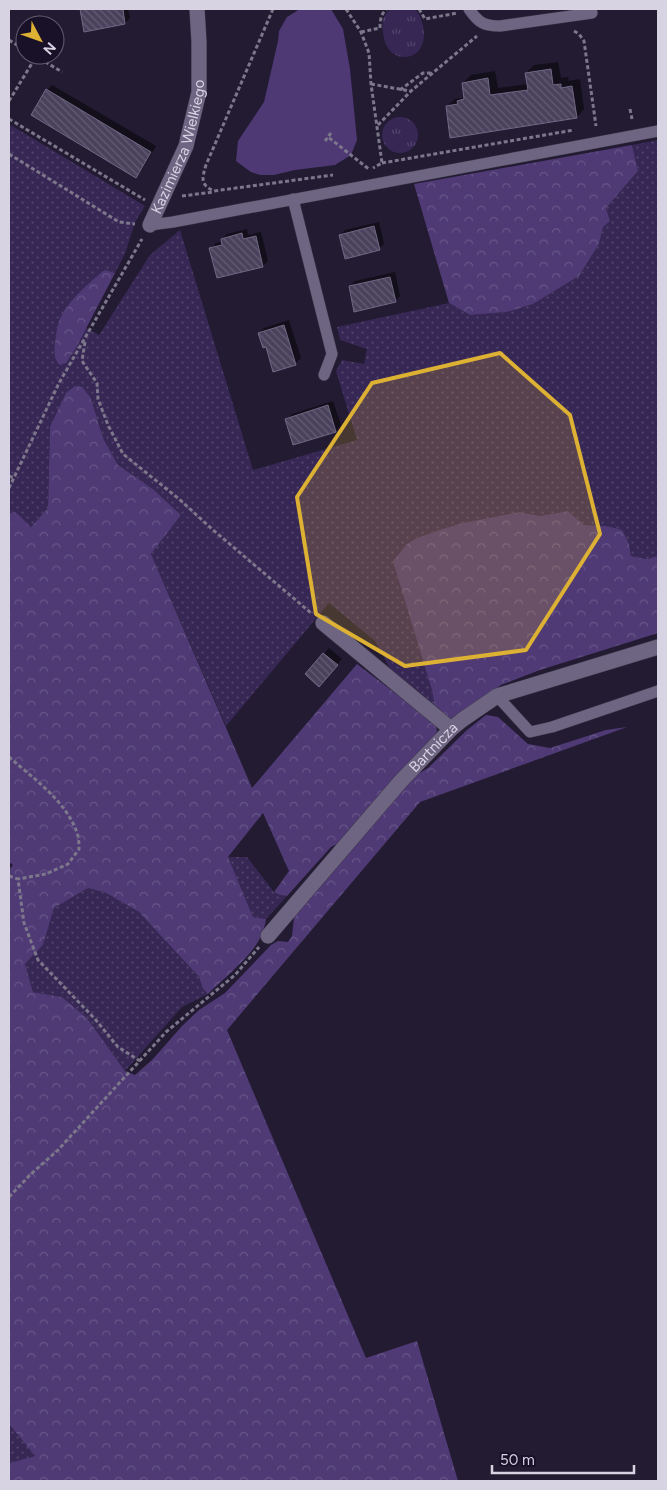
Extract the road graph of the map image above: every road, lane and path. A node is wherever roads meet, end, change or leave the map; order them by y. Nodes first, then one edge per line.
1 (197, 9) edge
2 (274, 9) edge
3 (346, 9) edge
4 (386, 9) edge
5 (419, 9) edge
6 (469, 9) edge
7 (591, 9) edge
8 (457, 13) dead end
9 (488, 26) junction
10 (573, 30) dead end
11 (361, 32) junction
12 (31, 65) edge
13 (51, 65) edge
14 (62, 72) dead end
15 (434, 73) junction
16 (371, 84) junction
17 (400, 90) junction
18 (411, 91) junction
19 (9, 102) edge
20 (630, 109) dead end
21 (9, 119) edge
22 (632, 119) dead end
23 (377, 126) junction
24 (596, 126) dead end
25 (576, 129) dead end
26 (658, 131) edge
27 (331, 133) dead end
28 (328, 137) junction
29 (324, 141) dead end
30 (9, 154) edge
31 (382, 163) junction
32 (370, 170) junction
33 (361, 171) dead end
34 (341, 174) dead end
35 (214, 192) junction
36 (293, 200) junction
37 (160, 203) junction
38 (150, 225) junction
39 (86, 339) junction
40 (324, 375) dead end
41 (9, 476) edge
42 (14, 478) junction
43 (9, 488) edge
44 (322, 623) joint
45 (658, 647) edge
46 (658, 691) edge
47 (498, 696) junction
48 (451, 729) junction
49 (9, 757) edge
50 (9, 876) edge
51 (18, 879) junction
52 (268, 936) dead end
53 (251, 956) dead end
54 (140, 1061) junction
55 (9, 1197) edge

1 - 37 street, Kazimierza Wielkiego
2 - 35 path
3 - 11 path
4 - 11 path
5 - 8 path
6 - 9 lane
7 - 9 lane
9 - 15 path
10 - 24 path
11 - 16 path
12 - 19 path
13 - 14 path
15 - 17 path
15 - 18 path
16 - 17 path
16 - 23 path
17 - 18 path
18 - 23 path
20 - 22 path
21 - 37 path
23 - 31 path
25 - 31 path
26 - 36 lane, Kazimierza Wielkiego
27 - 28 path
28 - 29 path
28 - 32 path
30 - 38 path
31 - 32 path
32 - 33 path
34 - 35 path
35 - 37 path
36 - 38 lane, Kazimierza Wielkiego
36 - 40 lane
37 - 38 street, Kazimierza Wielkiego
38 - 39 path
39 - 42 path
39 - 44 path
41 - 42 path
42 - 43 path
44 - 48 street
45 - 47 street, Bartnicza
46 - 47 lane
47 - 48 street, Bartnicza
48 - 52 street, Bartnicza
49 - 51 path
50 - 51 path
51 - 54 path
53 - 54 path
54 - 55 path

